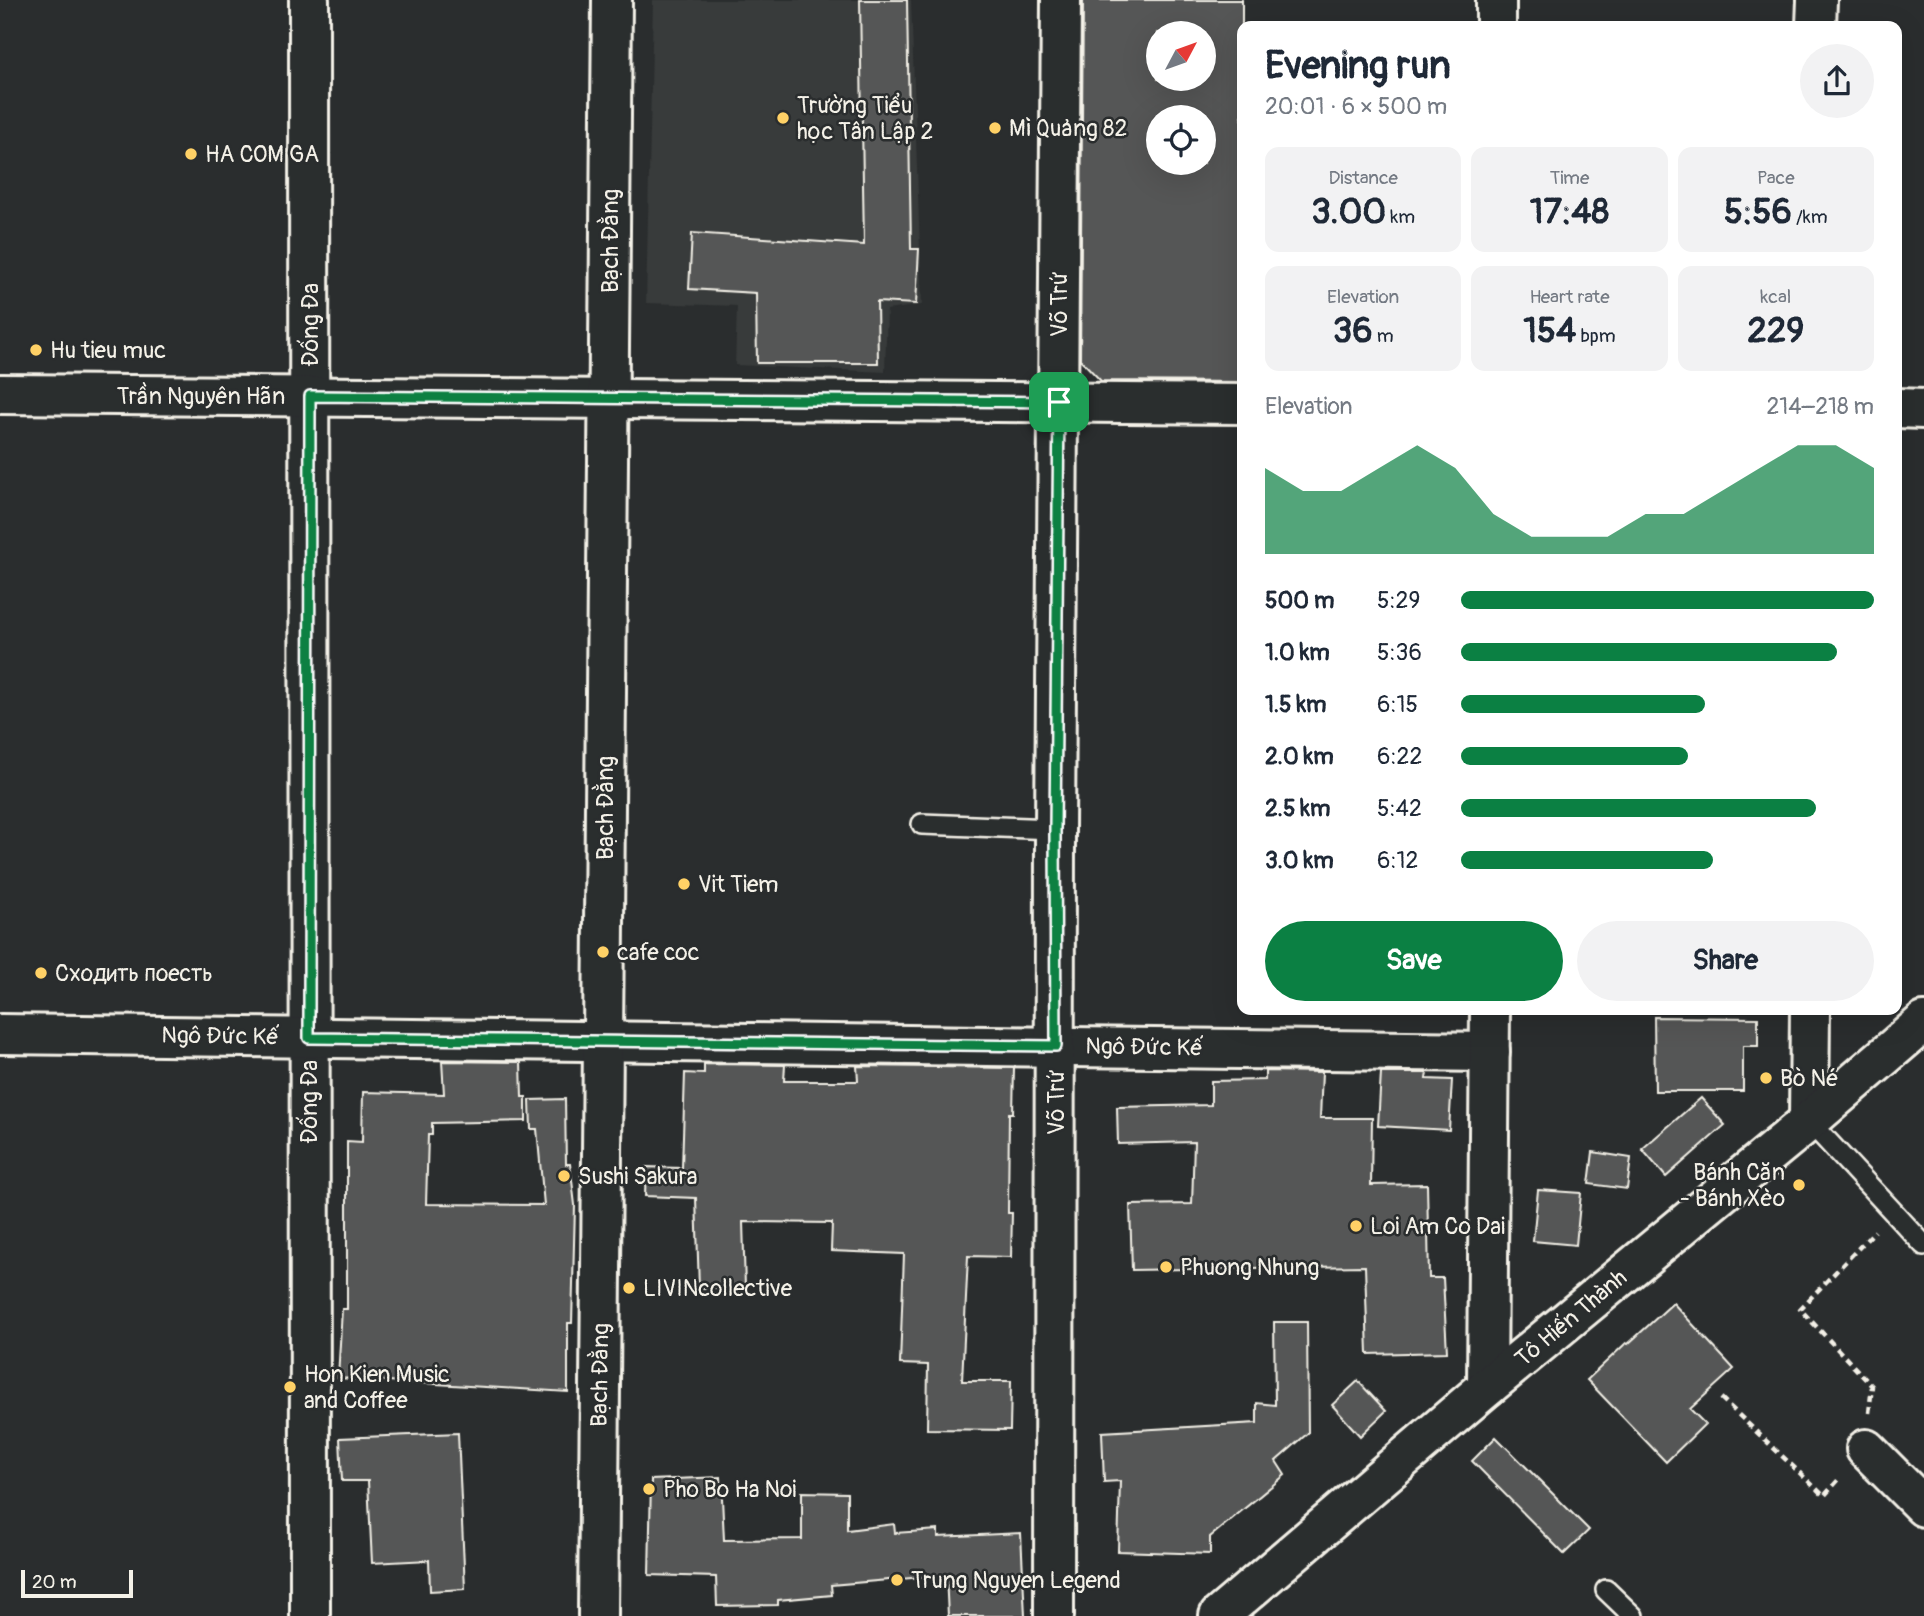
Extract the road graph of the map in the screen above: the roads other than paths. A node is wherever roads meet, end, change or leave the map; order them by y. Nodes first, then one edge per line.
1 (309, 0) edge
2 (612, 0) edge
3 (1060, 0) edge
4 (1496, 0) edge
5 (1816, 0) edge
6 (1496, 21) edge
7 (1816, 21) edge
8 (0, 394) edge
9 (310, 396) junction
10 (609, 399) junction
11 (1059, 402) junction
12 (1237, 404) edge
13 (1902, 408) edge
14 (1924, 409) edge
15 (922, 824) dead end
16 (1055, 830) junction
17 (1490, 1015) edge
18 (1810, 1015) edge
19 (1924, 1022) edge
20 (0, 1034) edge
21 (309, 1038) junction
22 (604, 1041) junction
23 (1056, 1046) junction
24 (1490, 1052) junction
25 (1809, 1121) junction
26 (1924, 1245) edge
27 (1487, 1387) junction
28 (1866, 1449) road end
29 (1924, 1507) edge
30 (1606, 1590) dead end
31 (310, 1616) edge
32 (598, 1616) edge
33 (1054, 1616) edge
34 (1219, 1616) edge
35 (1633, 1616) edge

1 - 9 street, Đống Đa
2 - 10 street, Bạch Đằng
3 - 11 street, Võ Trứ
4 - 6 street
5 - 7 street
8 - 9 street, Trần Nguyên Hãn
9 - 10 street, Trần Nguyên Hãn
9 - 21 street, Đống Đa
10 - 11 street, Trần Nguyên Hãn
10 - 22 street, Bạch Đằng
11 - 12 street, Trần Nguyên Hãn
11 - 16 street, Võ Trứ
13 - 14 street
15 - 16 lane
16 - 23 street, Võ Trứ
17 - 24 street
18 - 25 street
19 - 25 street, Tô Hiến Thành
20 - 21 street, Ngô Đức Kế
21 - 22 street, Ngô Đức Kế
21 - 31 street, Đống Đa
22 - 23 street, Ngô Đức Kế
22 - 32 street, Bạch Đằng
23 - 24 street, Ngô Đức Kế
23 - 33 street, Võ Trứ
24 - 27 street
25 - 26 lane
25 - 27 street, Tô Hiến Thành
27 - 34 street, Tô Hiến Thành
28 - 29 street
30 - 35 lane

